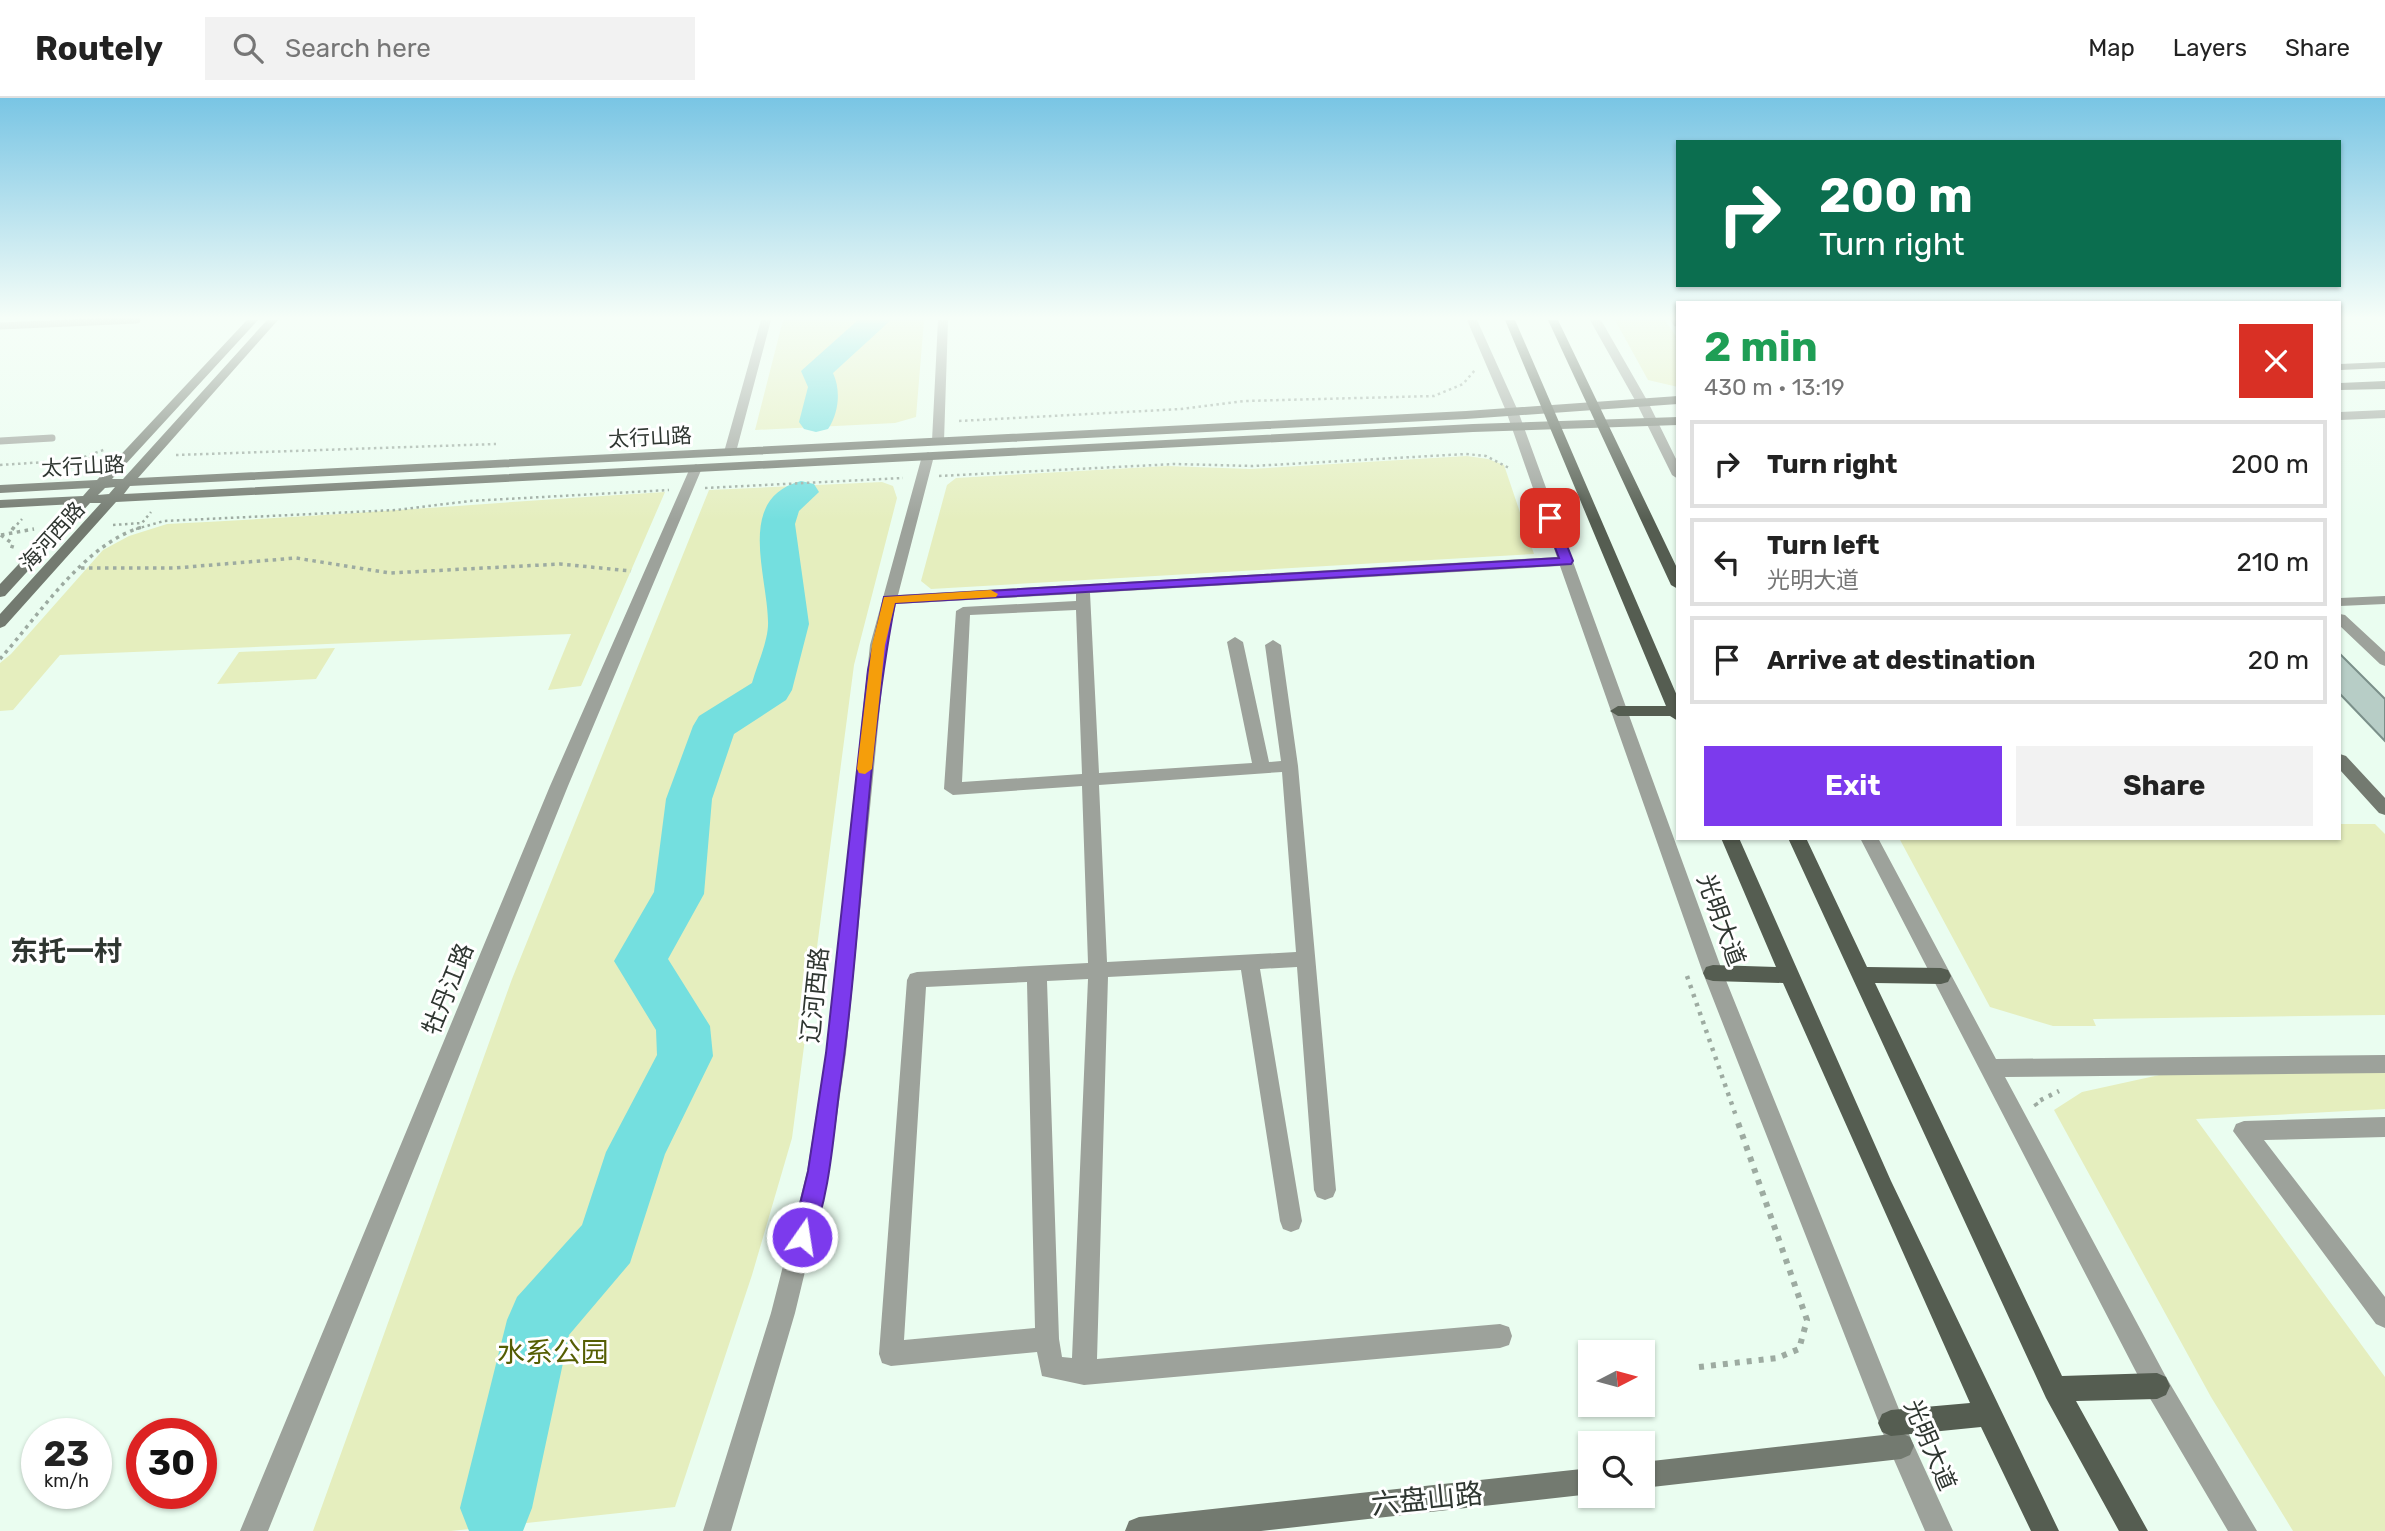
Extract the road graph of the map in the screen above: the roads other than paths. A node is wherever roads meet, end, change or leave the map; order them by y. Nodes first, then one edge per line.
1 (191, 387) edge
2 (213, 387) edge
3 (748, 387) edge
4 (940, 387) edge
5 (1501, 387) edge
6 (1540, 387) edge
7 (1585, 387) edge
8 (1633, 387) edge
9 (1676, 400) edge
10 (1642, 402) junction
11 (1594, 406) junction
12 (1550, 409) junction
13 (1512, 411) junction
14 (2385, 414) edge
15 (2341, 416) edge
16 (1676, 421) edge
17 (1651, 422) junction
18 (1603, 424) junction
19 (1555, 426) junction
20 (1516, 427) junction
21 (52, 438) dead end
22 (0, 441) edge
23 (933, 449) junction
24 (730, 452) junction
25 (696, 468) junction
26 (1676, 471) edge
27 (126, 483) junction
28 (101, 484) junction
29 (0, 489) edge
30 (112, 498) junction
31 (87, 500) junction
32 (0, 504) edge
33 (1567, 561) junction
34 (1676, 581) edge
35 (0, 593) edge
36 (1083, 597) junction
37 (889, 600) junction
38 (2385, 600) edge
39 (2341, 601) edge
40 (2341, 619) edge
41 (0, 623) edge
42 (1235, 642) dead end
43 (1273, 645) dead end
44 (2385, 661) edge
45 (1618, 712) junction
46 (1676, 712) edge
47 (1676, 714) edge
48 (2341, 761) edge
49 (1290, 766) junction
50 (1262, 768) junction
51 (1089, 779) junction
52 (2385, 808) edge
53 (1731, 840) edge
54 (1798, 840) edge
55 (1870, 840) edge
56 (1305, 959) junction
57 (1249, 962) junction
58 (1098, 970) junction
59 (1713, 973) junction
60 (1037, 974) junction
61 (1788, 975) junction
62 (1861, 975) junction
63 (1941, 976) junction
64 (2385, 1064) edge
65 (1990, 1068) junction
66 (2385, 1127) edge
67 (1325, 1189) dead end
68 (1291, 1221) dead end
69 (2385, 1316) edge
70 (1500, 1336) dead end
71 (1047, 1339) junction
72 (1084, 1373) junction
73 (2157, 1386) junction
74 (2055, 1389) junction
75 (1987, 1414) junction
76 (1896, 1435) junction
77 (1655, 1473) edge
78 (1578, 1482) edge
79 (254, 1531) edge
80 (717, 1531) edge
81 (1139, 1531) edge
82 (1938, 1531) edge
83 (2045, 1531) edge
84 (2134, 1531) edge
85 (2244, 1531) edge

1 - 28 main road, 海河西路
2 - 27 main road, 海河西路
3 - 24 street
4 - 23 street, 辽河西路
5 - 13 street, 光明大道
6 - 12 main road
7 - 11 main road
8 - 10 street
9 - 10 main road, 太行山路
10 - 11 main road, 太行山路
10 - 17 street
11 - 12 main road, 太行山路
11 - 18 main road
12 - 13 main road, 太行山路
12 - 19 main road
13 - 20 street, 光明大道
13 - 23 main road, 太行山路
14 - 15 street
16 - 17 main road, 太行山路
17 - 18 main road, 太行山路
17 - 26 street
18 - 19 main road, 太行山路
18 - 34 main road
19 - 20 main road, 太行山路
19 - 46 main road
20 - 23 main road, 太行山路
20 - 33 street, 光明大道
21 - 22 lane
23 - 24 main road, 太行山路
23 - 25 main road, 太行山路
23 - 37 street, 辽河西路
24 - 27 main road, 太行山路
25 - 30 main road, 太行山路
25 - 79 street, 牡丹江路
27 - 28 main road, 太行山路
27 - 30 main road, 海河西路
28 - 29 main road, 太行山路
28 - 31 main road, 海河西路
30 - 31 main road, 太行山路
30 - 41 main road, 海河西路
31 - 32 main road, 太行山路
31 - 35 main road, 海河西路
33 - 36 street
33 - 45 street, 光明大道
36 - 37 street
36 - 51 street
36 - 51 street
37 - 80 street, 辽河西路
38 - 39 street
40 - 44 street
42 - 50 street
43 - 49 street
45 - 47 main road
45 - 59 street, 光明大道
48 - 52 main road
49 - 50 street
49 - 56 street
50 - 51 street
51 - 58 street
53 - 61 main road, 光明大道
54 - 62 main road
55 - 63 street
56 - 57 street
56 - 67 street
57 - 58 street
57 - 68 street
58 - 60 street
58 - 72 street
59 - 61 main road
59 - 76 street, 光明大道
60 - 71 street
60 - 71 street
61 - 75 main road, 光明大道
62 - 63 main road
62 - 74 main road
63 - 65 street
64 - 65 street
65 - 73 street
66 - 69 street
70 - 72 street
71 - 72 street
73 - 74 main road
73 - 85 street
74 - 84 main road
75 - 76 main road
75 - 83 main road, 光明大道
76 - 77 main road
76 - 82 street, 光明大道
78 - 81 main road, 六盘山路

